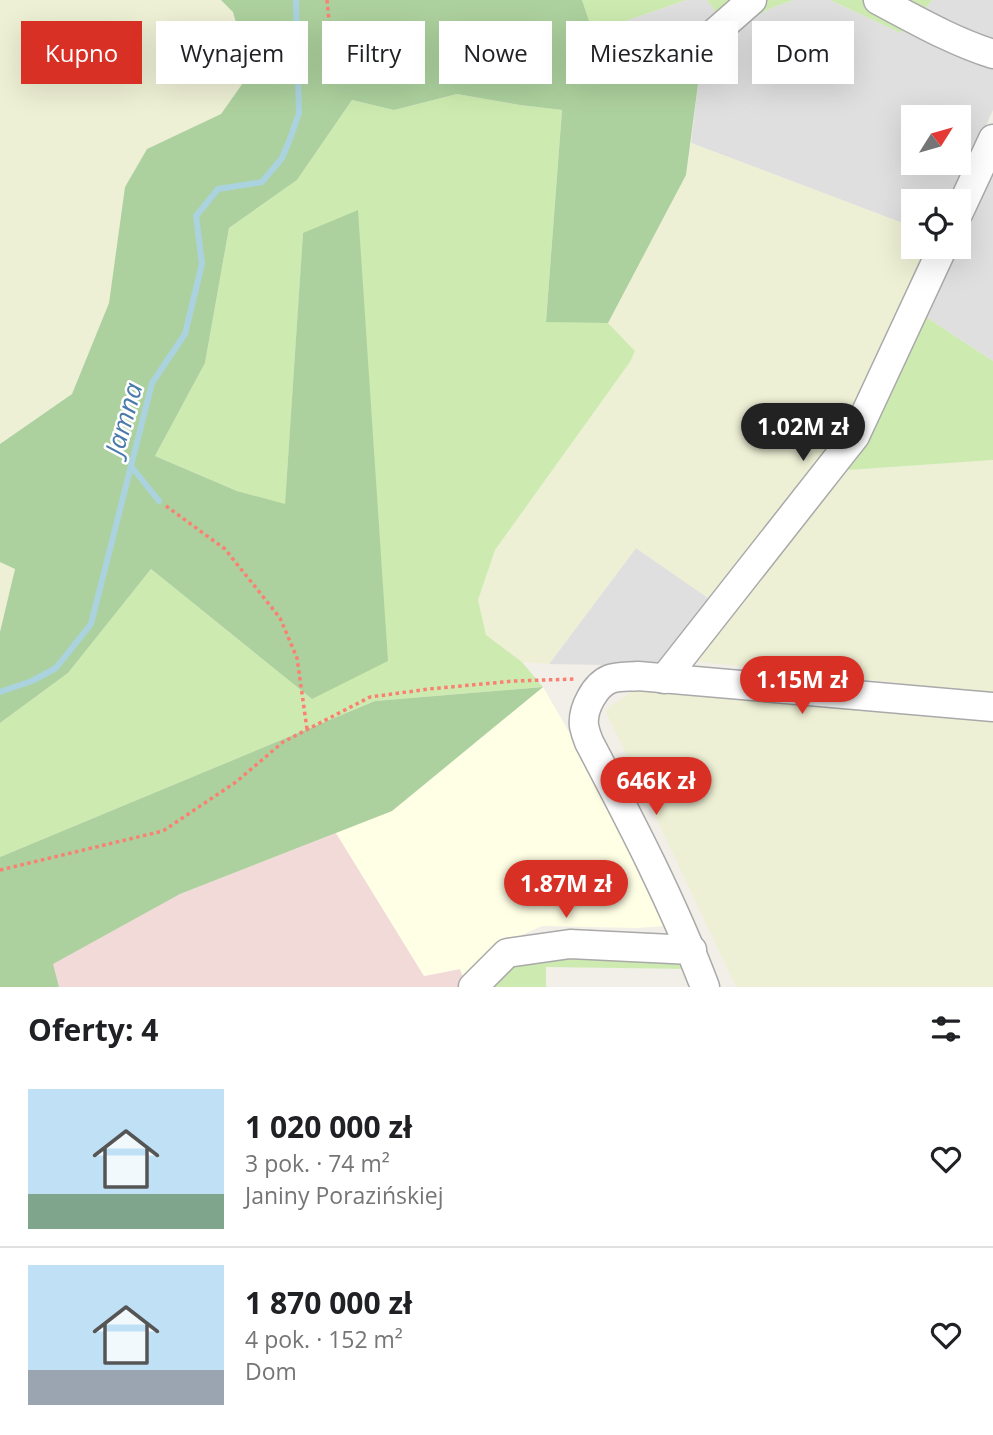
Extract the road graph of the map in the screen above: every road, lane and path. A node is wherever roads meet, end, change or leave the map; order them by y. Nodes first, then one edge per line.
1 (327, 0) edge
2 (752, 0) edge
3 (878, 0) edge
4 (329, 21) edge
5 (728, 21) edge
6 (993, 54) edge
7 (993, 139) edge
8 (970, 189) edge
9 (937, 259) edge
10 (166, 506) dead end
11 (612, 678) junction
12 (664, 679) junction
13 (993, 707) edge
14 (307, 729) junction
15 (0, 870) edge
16 (692, 950) junction
17 (473, 987) edge
18 (705, 987) edge

1 - 4 path
2 - 5 street
3 - 6 street
7 - 8 street
9 - 12 street
10 - 14 path
11 - 12 street
11 - 14 path
11 - 16 street
12 - 13 street
14 - 15 path
16 - 17 street
16 - 18 street

